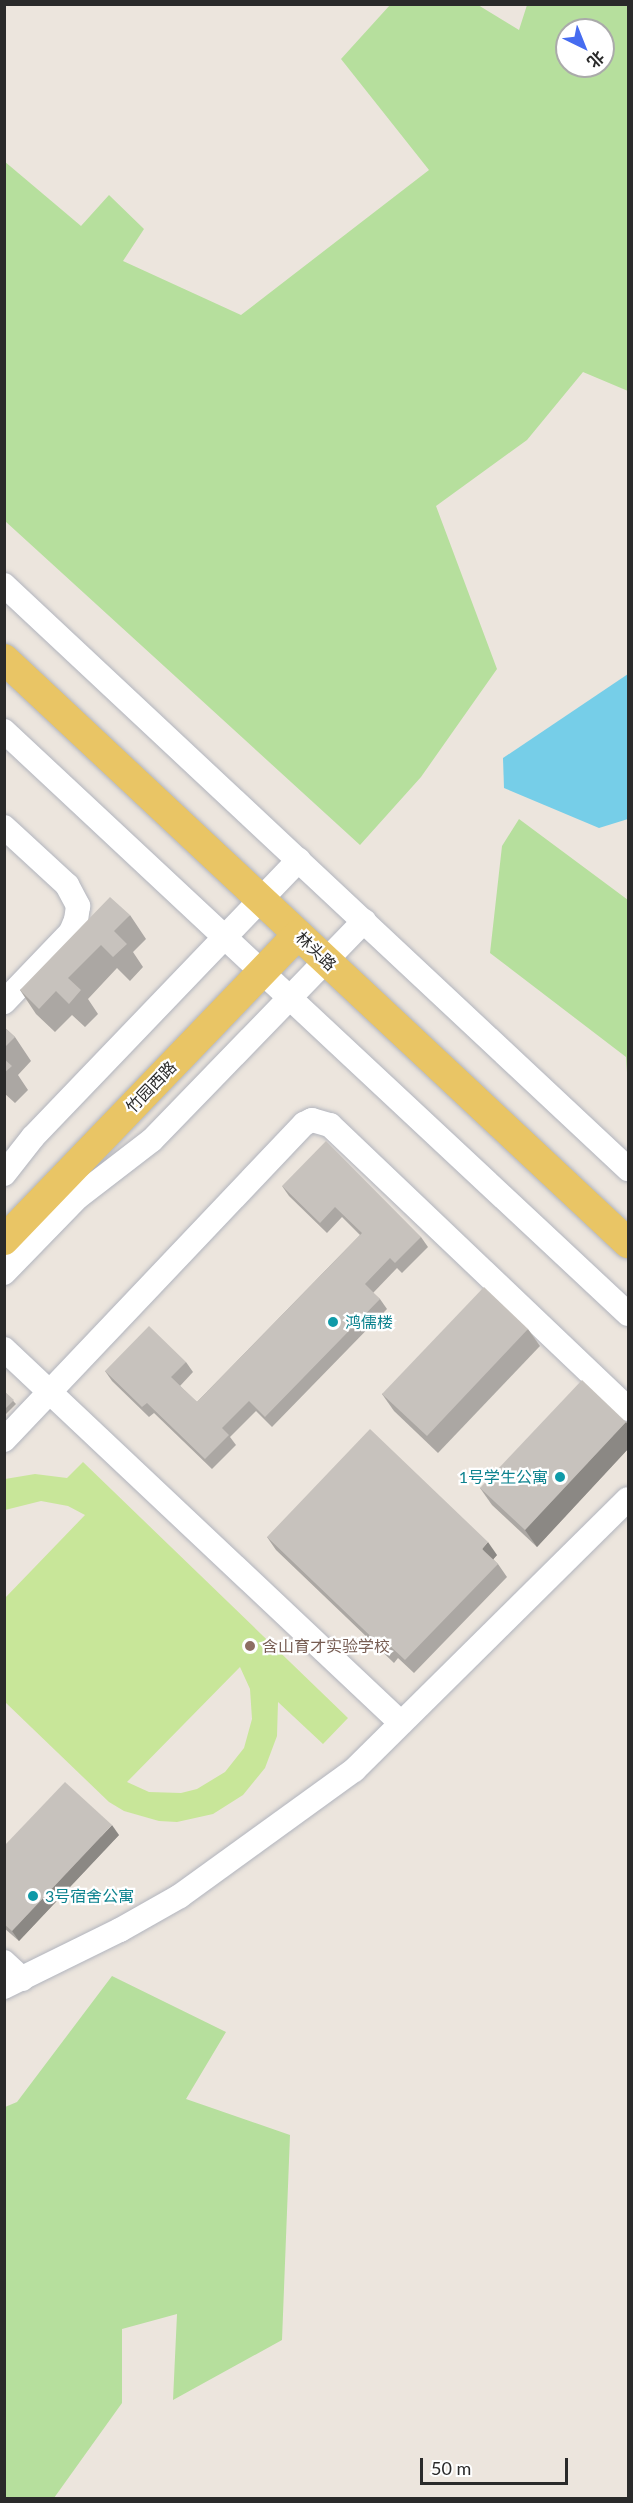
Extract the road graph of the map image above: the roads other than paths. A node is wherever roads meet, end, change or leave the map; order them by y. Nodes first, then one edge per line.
1 (4, 585) edge
2 (4, 659) edge
3 (4, 730) edge
4 (4, 827) edge
5 (299, 860) junction
6 (261, 899) junction
7 (364, 921) junction
8 (298, 934) junction
9 (225, 937) junction
10 (326, 960) junction
11 (262, 972) junction
12 (290, 998) junction
13 (4, 1002) edge
14 (628, 1169) edge
15 (4, 1174) edge
16 (4, 1240) edge
17 (628, 1243) edge
18 (4, 1273) edge
19 (628, 1314) edge
20 (4, 1349) edge
21 (50, 1392) junction
22 (628, 1409) edge
23 (4, 1440) edge
24 (628, 1499) edge
25 (402, 1723) junction
26 (4, 1962) edge
27 (14, 1983) edge

1 - 5 street
2 - 6 main road, 林头路
3 - 9 street
4 - 13 street
5 - 6 street
5 - 7 street
6 - 8 main road, 林头路
6 - 9 street
7 - 10 street
7 - 14 street
8 - 10 main road, 林头路
8 - 11 main road, 竹园西路
9 - 11 street
9 - 15 street
10 - 12 street
10 - 17 main road, 林头路
11 - 12 street
11 - 16 main road, 竹园西路
12 - 18 street
12 - 19 street
20 - 21 street
21 - 22 street
21 - 23 street
21 - 25 street
24 - 25 street
25 - 27 street
26 - 27 street

